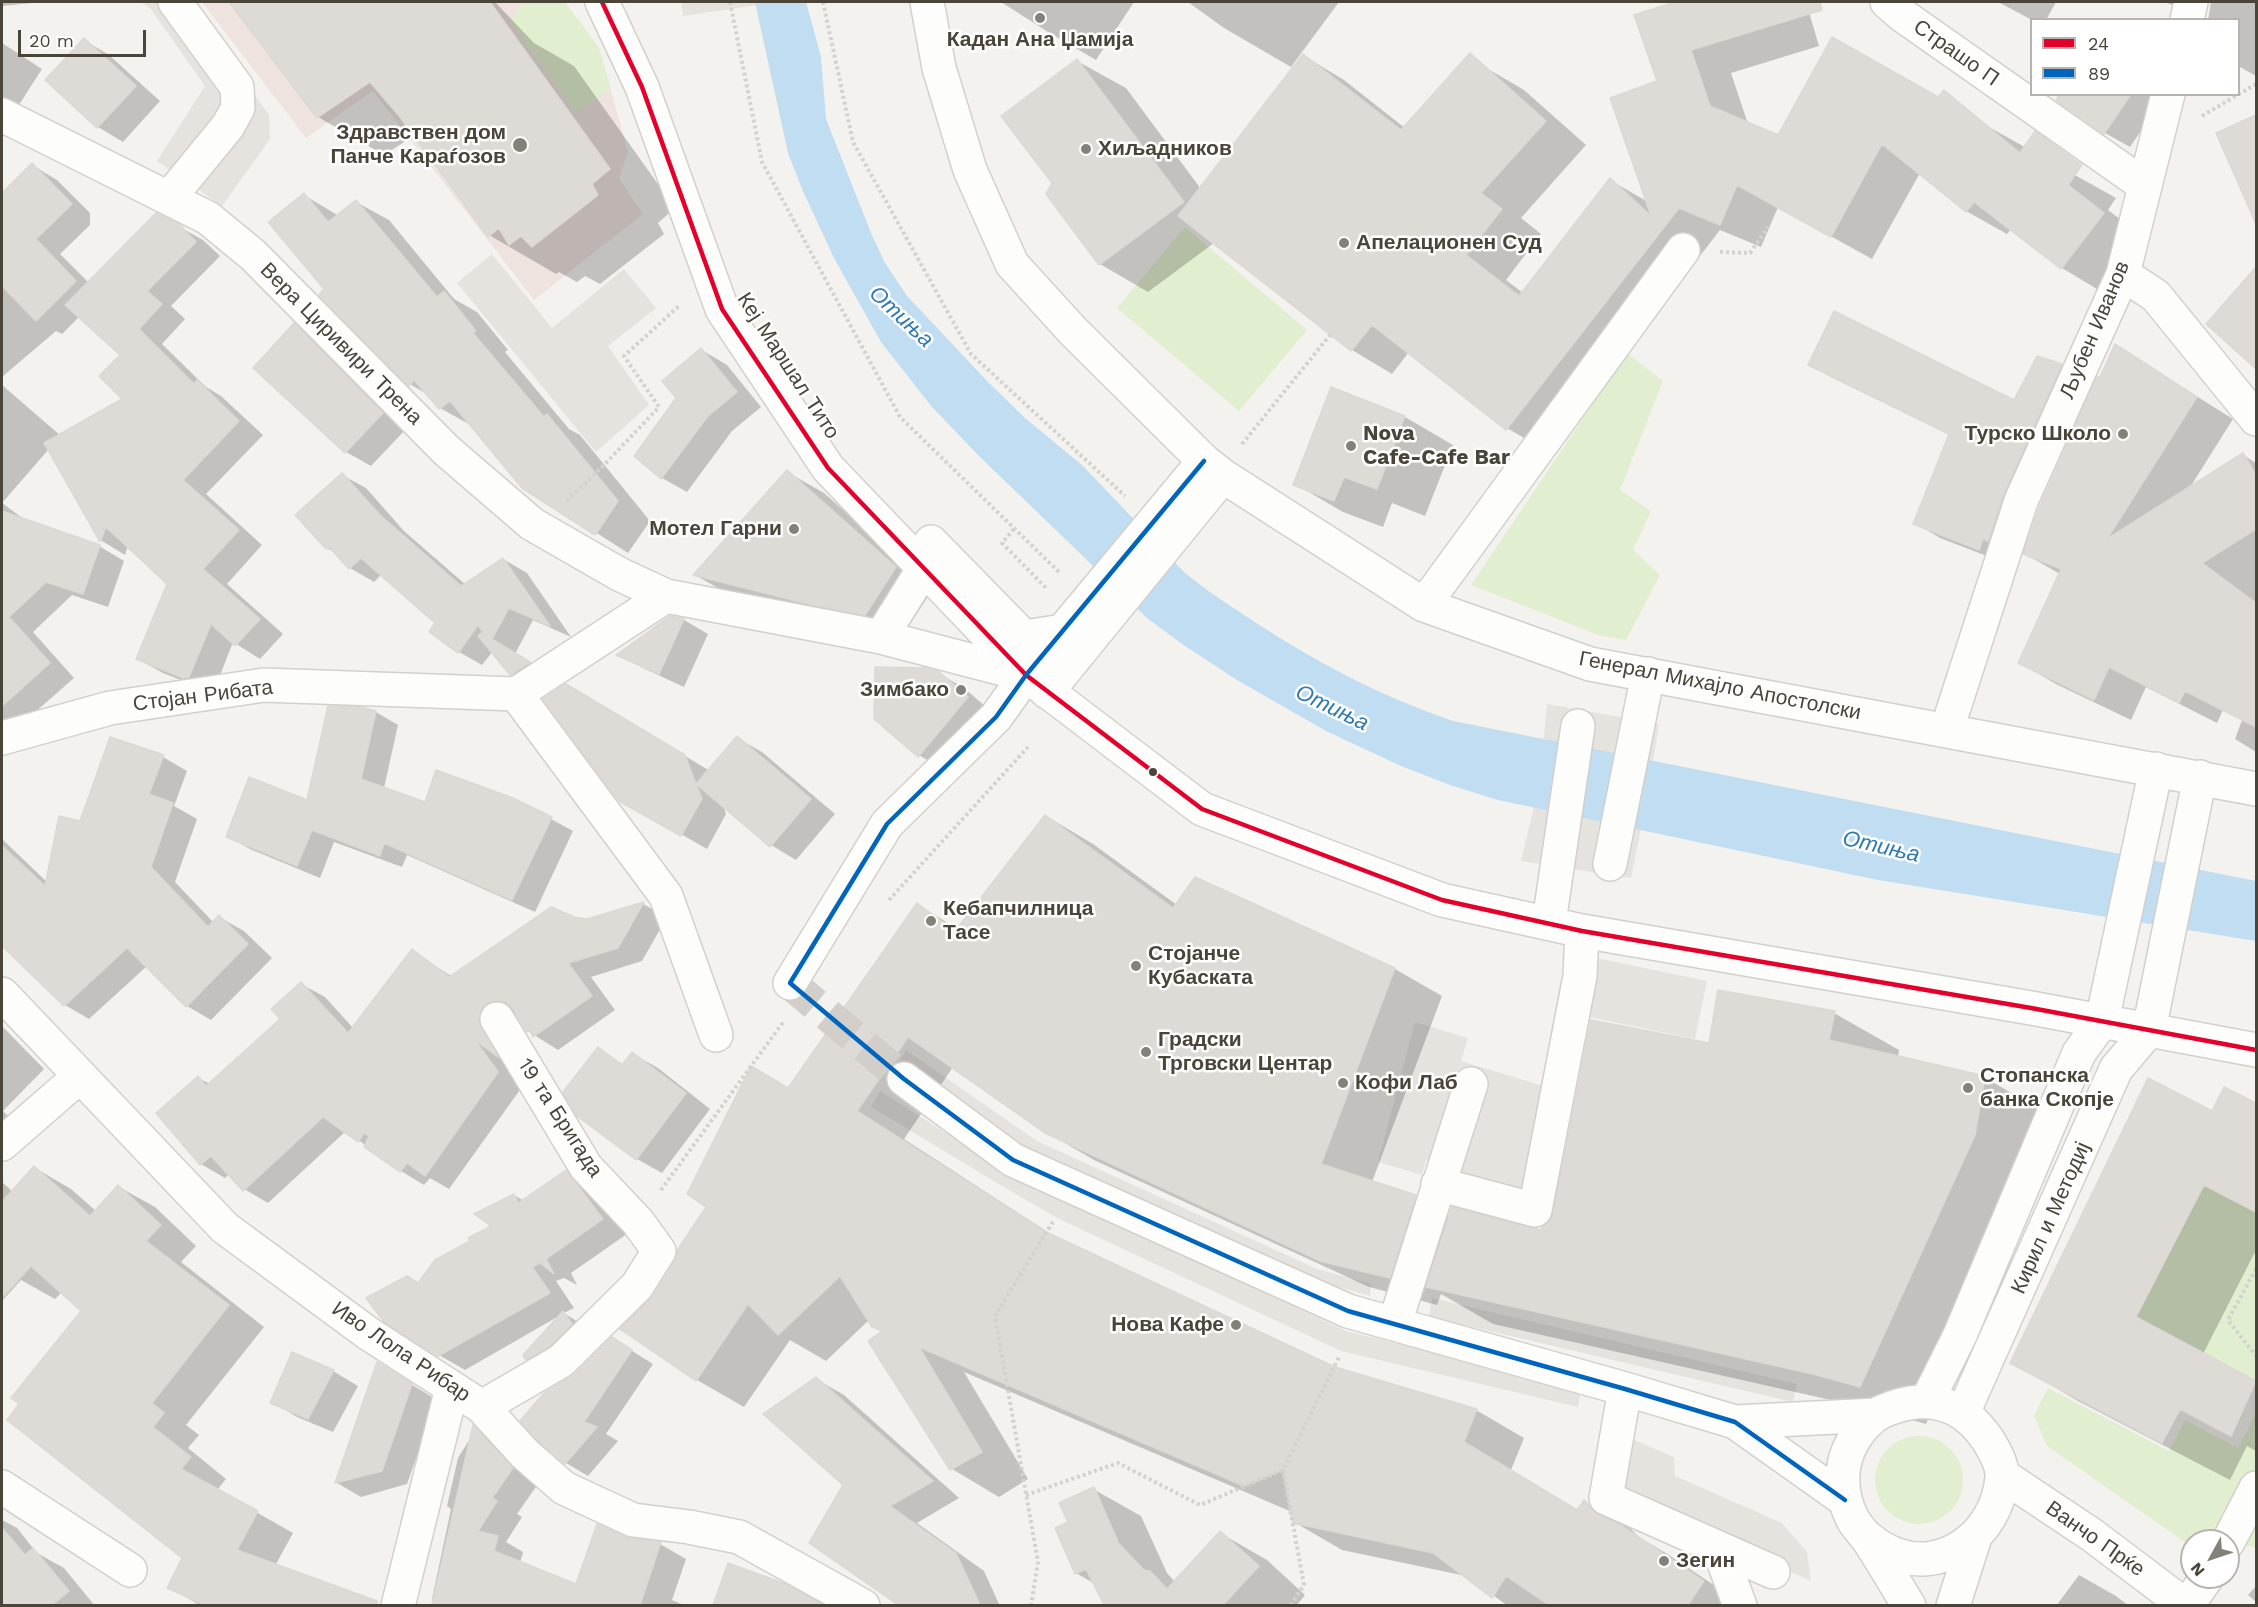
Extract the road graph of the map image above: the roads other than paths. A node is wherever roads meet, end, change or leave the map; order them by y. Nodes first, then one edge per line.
1 (175, 2) edge
2 (602, 2) edge
3 (625, 2) edge
4 (927, 2) edge
5 (1887, 2) edge
6 (2191, 2) edge
7 (2187, 18) edge
8 (2167, 96) edge
9 (2, 115) edge
10 (2144, 184) junction
11 (170, 198) junction
12 (1683, 250) road end
13 (2122, 274) junction
14 (2256, 419) edge
15 (1214, 469) junction
16 (924, 568) junction
17 (666, 596) junction
18 (1424, 605) junction
19 (976, 622) junction
20 (1076, 628) junction
21 (881, 637) junction
22 (939, 651) junction
23 (1648, 674) junction
24 (1036, 684) junction
25 (516, 694) junction
26 (1578, 726) dead end
27 (1947, 729) junction
28 (2, 738) edge
29 (2156, 769) junction
30 (2200, 777) junction
31 (2256, 789) edge
32 (1610, 864) dead end
33 (1549, 922) junction
34 (1582, 930) junction
35 (790, 983) dead end
36 (2, 994) edge
37 (2031, 1008) junction
38 (497, 1019) dead end
39 (2102, 1021) junction
40 (2149, 1030) junction
41 (716, 1035) dead end
42 (2197, 1040) junction
43 (2256, 1050) edge
44 (2079, 1053) junction
45 (2116, 1069) junction
46 (80, 1076) junction
47 (904, 1079) tunnel mouth
48 (1471, 1084) dead end
49 (2, 1144) edge
50 (1438, 1184) junction
51 (1395, 1323) junction
52 (452, 1388) junction
53 (1625, 1389) junction
54 (1927, 1401) junction
55 (482, 1407) junction
56 (1963, 1413) junction
57 (1876, 1415) junction
58 (1735, 1422) junction
59 (2002, 1475) junction
60 (2, 1487) edge
61 (2256, 1488) edge
62 (1845, 1500) junction
63 (2235, 1529) edge
64 (1867, 1538) junction
65 (1975, 1538) junction
66 (1719, 1549) junction
67 (130, 1570) dead end
68 (1773, 1572) dead end
69 (2198, 1589) edge
70 (398, 1605) edge
71 (863, 1605) edge
72 (1740, 1605) edge
73 (1909, 1605) edge
74 (1953, 1605) edge
75 (2187, 1605) edge

1 - 11 street
2 - 16 street, Кеј Маршал Тито
3 - 20 street, Кеј Маршал Тито
4 - 15 street, Генерал Михајло Апостолски
5 - 10 street, Страшо П
6 - 7 street
8 - 10 street, Љубен Иванов
9 - 11 street, Вера Циривири Трена
10 - 13 street, Љубен Иванов
11 - 17 street, Вера Циривири Трена
12 - 18 street
13 - 14 street
13 - 27 street, Љубен Иванов
15 - 18 street, Генерал Михајло Апостолски
15 - 20 street
16 - 19 street, Кеј Маршал Тито
16 - 21 street
17 - 21 street, Вера Циривири Трена
17 - 25 street
18 - 23 street, Генерал Михајло Апостолски
19 - 22 street
19 - 24 street, Кеј Маршал Тито
20 - 24 street
21 - 22 street, Вера Циривири Трена
22 - 24 street, Вера Циривири Трена
23 - 27 street, Генерал Михајло Апостолски
23 - 32 street
24 - 33 street, Кеј Маршал Тито
24 - 35 street
25 - 28 street, Стојан Рибата
25 - 41 street
26 - 33 street
27 - 29 street, Генерал Михајло Апостолски
29 - 30 street, Генерал Михајло Апостолски
29 - 39 street
30 - 31 street, Генерал Михајло Апостолски
30 - 40 street
33 - 34 street, Кеј Маршал Тито
34 - 37 street, Кеј Маршал Тито
34 - 50 street
36 - 46 street, Иво Лола Рибар
37 - 39 street, Кеј Маршал Тито
37 - 44 street
38 - 55 street, 19 та Бригада
39 - 40 street, Кеј Маршал Тито
39 - 44 street, Кирил и Методиј
40 - 42 street, Кеј Маршал Тито
40 - 45 street, Кирил и Методиј
42 - 43 street, Кеј Маршал Тито
42 - 45 street
44 - 54 street, Кирил и Методиј
45 - 56 street, Кирил и Методиј
46 - 49 street
46 - 52 street, Иво Лола Рибар
47 - 51 street
48 - 50 street
50 - 51 street
51 - 53 street
52 - 55 street, Иво Лола Рибар
52 - 70 street
53 - 58 street
53 - 66 street
54 - 56 street
54 - 57 street
55 - 71 street, Иво Лола Рибар
56 - 59 street
57 - 58 street
57 - 62 street
58 - 62 street
59 - 65 street
59 - 75 street, Ванчо Прќе
60 - 67 street
61 - 63 street
62 - 64 street
64 - 65 street
64 - 73 street
65 - 74 street
66 - 68 street
66 - 72 street
69 - 75 street

